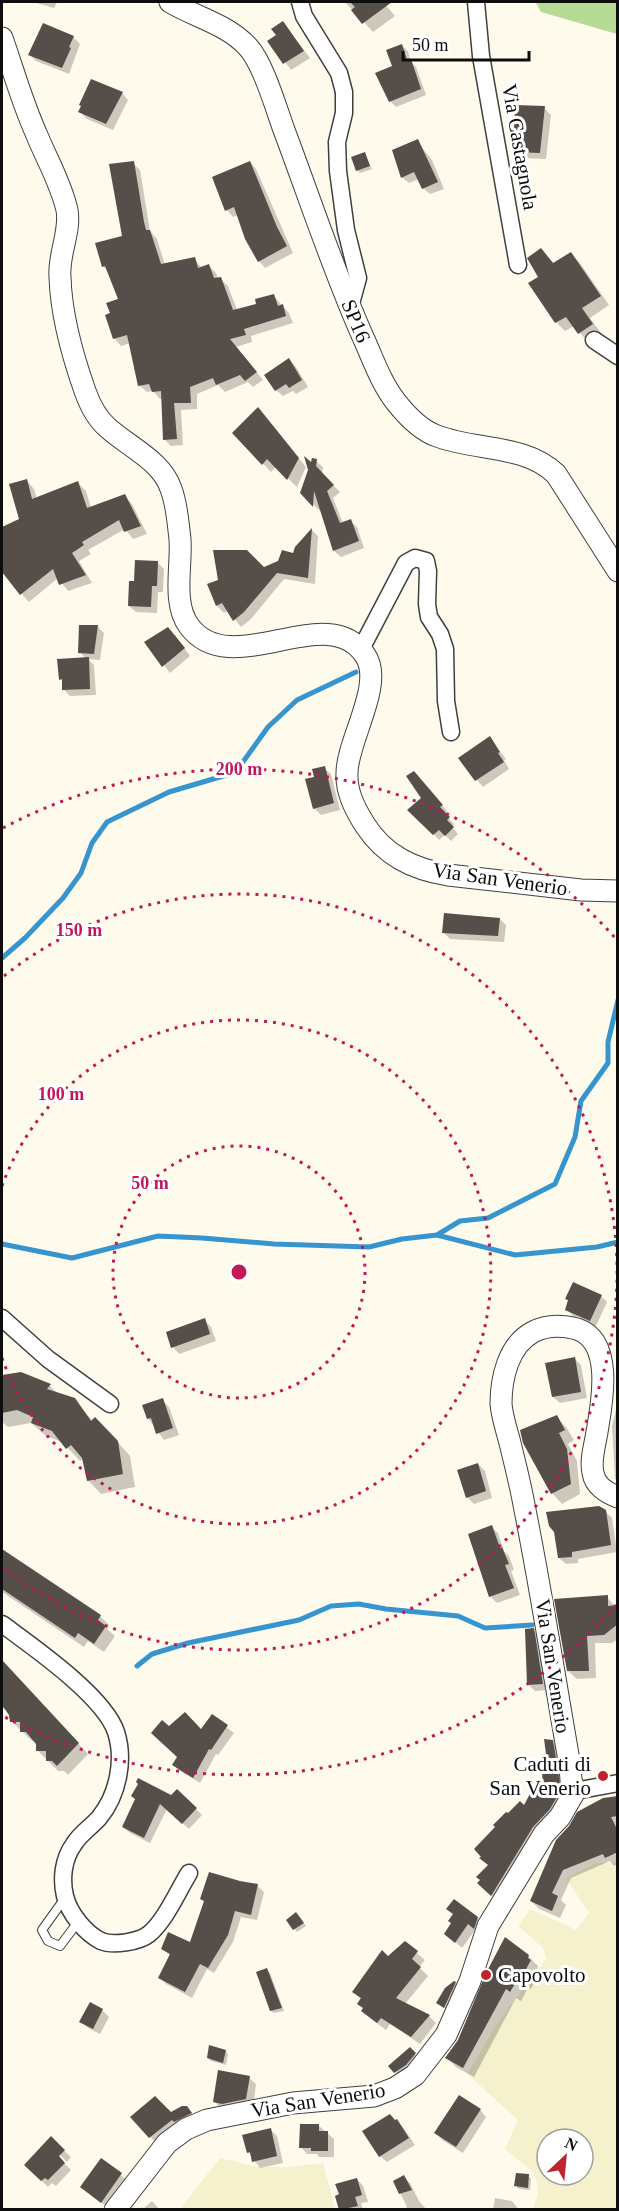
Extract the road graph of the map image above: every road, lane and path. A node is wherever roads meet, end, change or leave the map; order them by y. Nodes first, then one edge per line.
1 (170, 2) edge
2 (300, 2) edge
3 (476, 2) edge
4 (2, 38) edge
5 (518, 265) dead end
6 (350, 307) junction
7 (594, 340) dead end
8 (618, 356) edge
9 (618, 571) edge
10 (361, 650) junction
11 (451, 732) dead end
12 (618, 891) edge
13 (2, 1318) edge
14 (110, 1404) dead end
15 (618, 1497) edge
16 (2, 1624) edge
17 (618, 1783) edge
18 (575, 1791) junction
19 (189, 1873) dead end
20 (65, 1898) junction
21 (78, 1922) junction
22 (115, 2210) edge

1 - 6 street, SP16 / SP16
2 - 6 street
3 - 5 street, Via Castagnola
4 - 10 street
6 - 9 street, SP16 / SP16
7 - 8 street
10 - 11 street
10 - 12 street, Via San Venerio
13 - 14 street
15 - 18 street, Via San Venerio
16 - 20 street
17 - 18 street
18 - 22 street, Via San Venerio
19 - 21 street
20 - 21 street
20 - 21 lane

